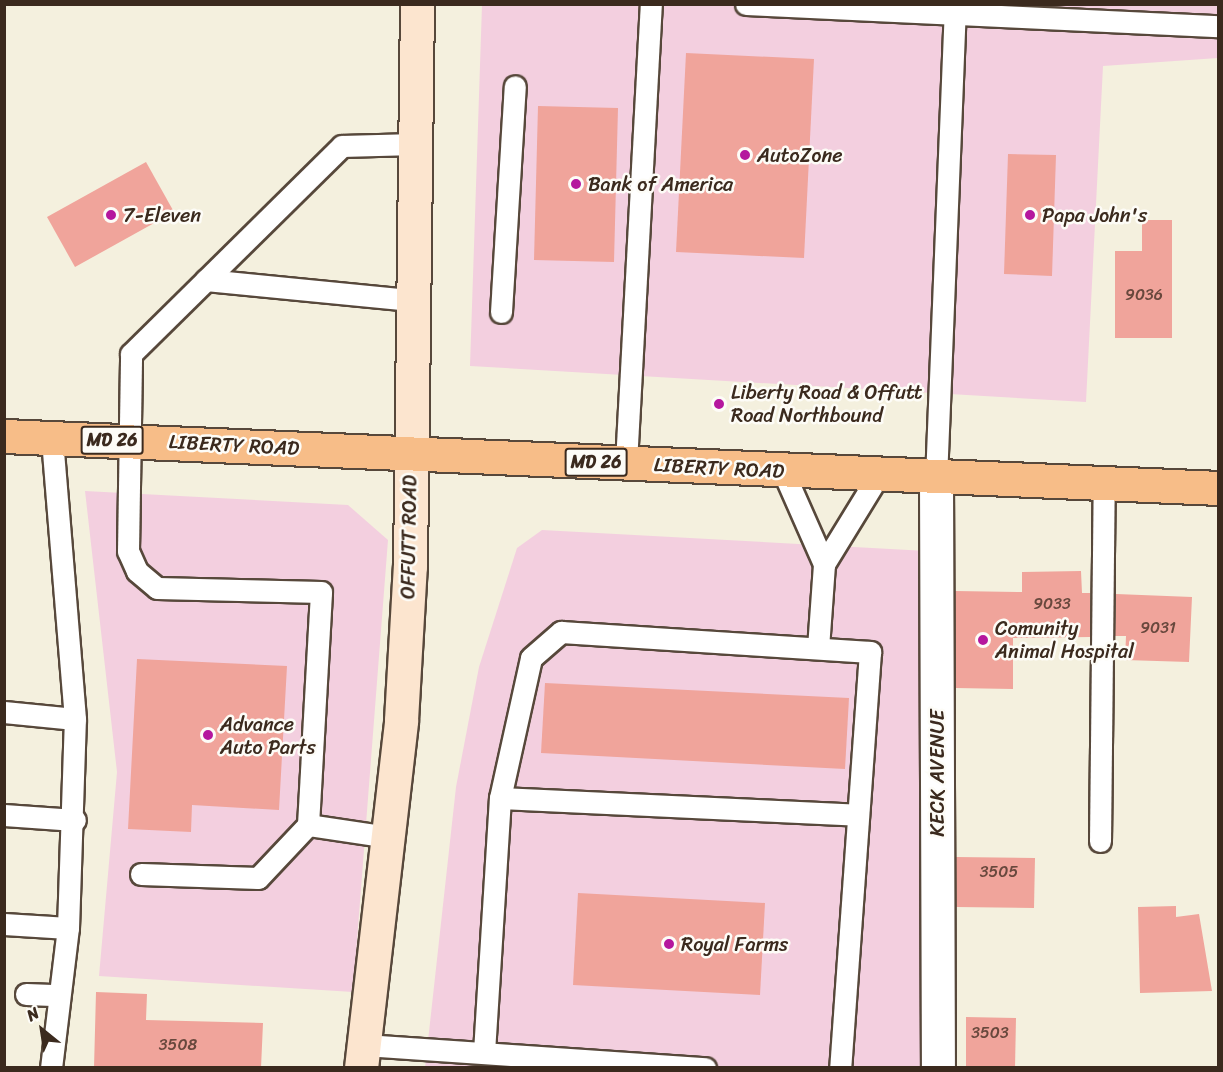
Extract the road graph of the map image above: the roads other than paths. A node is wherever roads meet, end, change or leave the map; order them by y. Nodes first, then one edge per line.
1 (417, 4) edge
2 (651, 4) edge
3 (746, 4) edge
4 (955, 9) edge
5 (1218, 26) edge
6 (514, 86) dead end
7 (414, 144) junction
8 (206, 280) junction
9 (411, 300) junction
10 (501, 312) dead end
11 (4, 436) edge
12 (52, 438) junction
13 (129, 441) junction
14 (410, 453) junction
15 (626, 463) junction
16 (783, 471) junction
17 (878, 476) junction
18 (936, 479) junction
19 (1104, 486) junction
20 (1218, 488) edge
21 (824, 564) junction
22 (818, 648) junction
23 (4, 712) edge
24 (75, 719) junction
25 (500, 798) junction
26 (4, 815) edge
27 (858, 815) junction
28 (75, 820) junction
29 (308, 825) junction
30 (389, 837) junction
31 (1100, 841) dead end
32 (141, 874) dead end
33 (4, 924) edge
34 (68, 928) junction
35 (26, 994) dead end
36 (59, 995) junction
37 (484, 1052) junction
38 (362, 1056) edge
39 (51, 1068) edge
40 (705, 1068) edge
41 (840, 1068) edge
42 (938, 1068) edge

1 - 7 street, OFFUTT ROAD
2 - 15 lane
3 - 4 lane
4 - 5 lane
4 - 18 lane
6 - 10 lane
7 - 8 lane
7 - 9 street, OFFUTT ROAD
8 - 9 lane
8 - 13 lane
9 - 14 street, OFFUTT ROAD
11 - 12 main road, LIBERTY ROAD / MD 26
12 - 13 main road, LIBERTY ROAD / MD 26
12 - 24 lane
13 - 14 main road, LIBERTY ROAD / MD 26
13 - 29 lane
14 - 15 main road, LIBERTY ROAD / MD 26
14 - 30 street, OFFUTT ROAD
15 - 16 main road, LIBERTY ROAD / MD 26
16 - 17 main road, LIBERTY ROAD / MD 26
16 - 21 lane
17 - 18 main road, LIBERTY ROAD / MD 26
17 - 21 lane
18 - 19 main road, LIBERTY ROAD / MD 26
18 - 42 street, KECK AVENUE
19 - 20 main road, LIBERTY ROAD / MD 26
19 - 31 lane
21 - 22 lane
22 - 25 lane
22 - 27 lane
23 - 24 lane
24 - 28 lane
25 - 27 lane
25 - 37 lane
26 - 28 lane
27 - 41 lane
28 - 34 lane
29 - 30 lane
29 - 32 lane
30 - 38 street, OFFUTT ROAD
33 - 34 lane
34 - 36 lane
35 - 36 lane
36 - 39 lane
37 - 38 lane
37 - 40 lane

